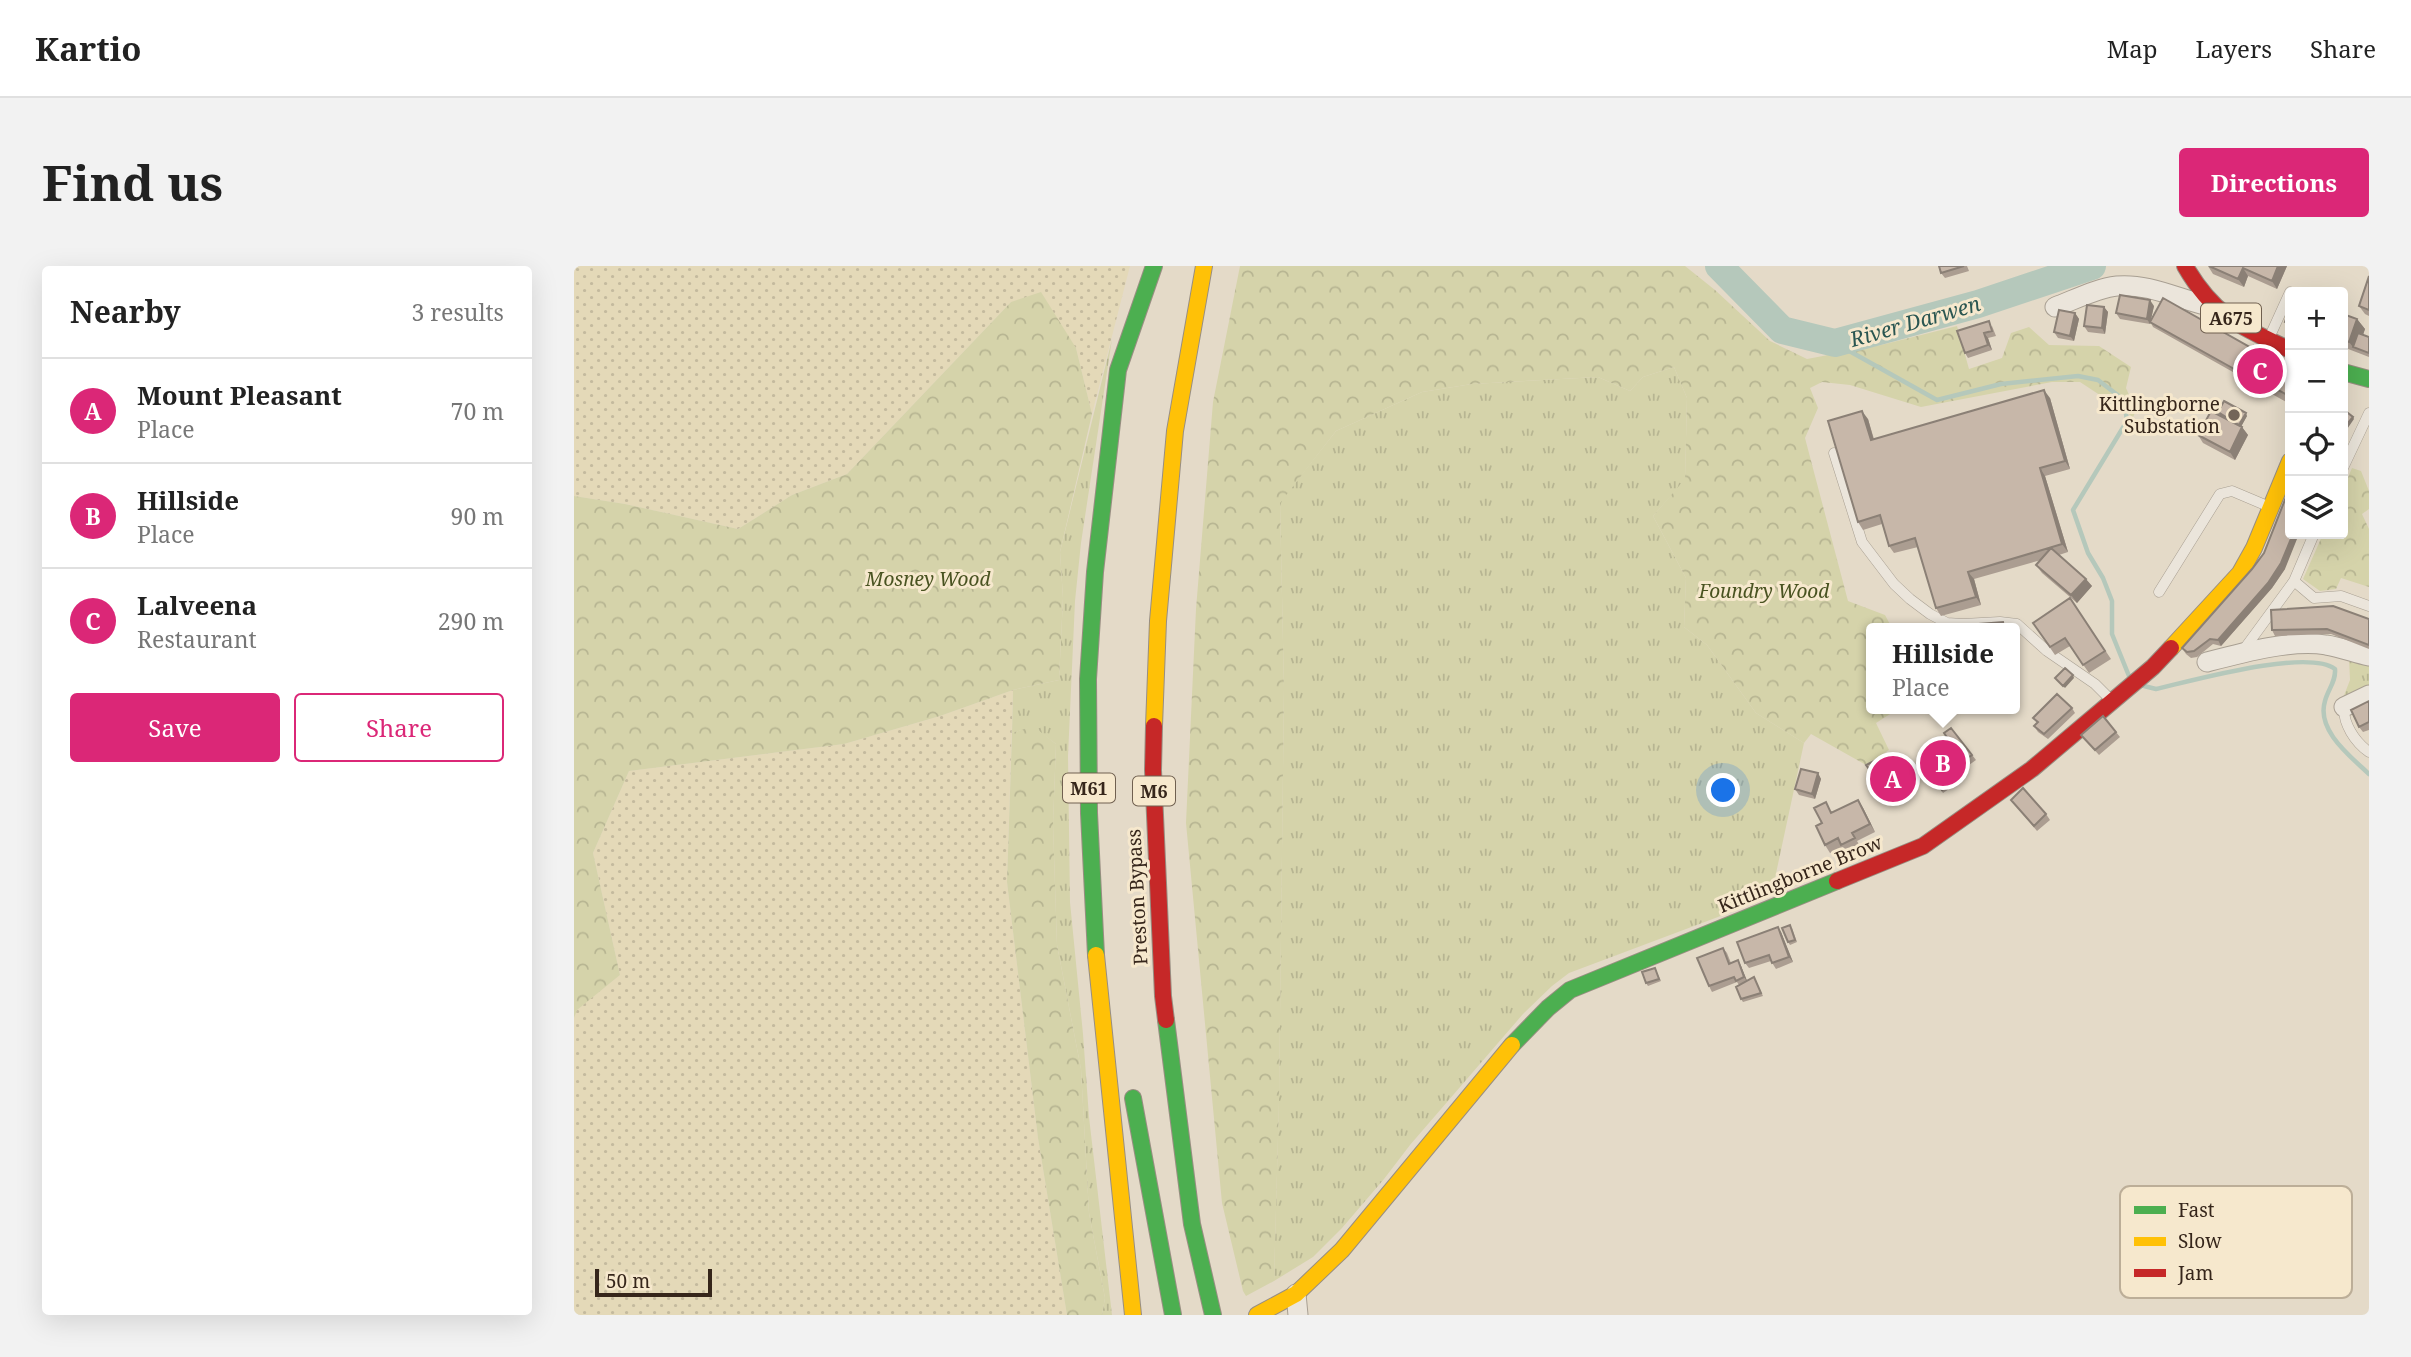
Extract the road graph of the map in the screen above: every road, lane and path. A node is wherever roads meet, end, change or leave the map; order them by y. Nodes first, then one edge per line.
1 (1157, 266) edge
2 (1204, 266) edge
3 (2191, 270) edge
4 (2285, 303) edge
5 (2055, 307) dead end
6 (2214, 307) junction
7 (2268, 340) junction
8 (1145, 341) dead end
9 (2285, 348) edge
10 (2348, 373) edge
11 (2369, 379) edge
12 (2369, 413) edge
13 (1833, 453) edge
14 (2348, 457) edge
15 (2285, 473) edge
16 (2271, 507) junction
17 (2312, 539) edge
18 (2294, 581) junction
19 (2159, 593) dead end
20 (2369, 606) edge
21 (1947, 623) edge
22 (1982, 623) edge
23 (2008, 623) edge
24 (2020, 627) edge
25 (2241, 653) junction
26 (2369, 656) edge
27 (2207, 662) dead end
28 (2369, 695) edge
29 (2112, 701) junction
30 (2344, 707) joint
31 (2367, 748) edge
32 (1130, 1077) dead end
33 (1288, 1298) junction
34 (1133, 1315) edge
35 (1173, 1315) edge
36 (1213, 1315) edge
37 (1257, 1315) edge
38 (1298, 1315) edge

1 - 8 main road
1 - 34 main road, M61
2 - 36 main road, Preston Bypass / M6
3 - 6 main road, A675
4 - 7 lane
5 - 6 street
6 - 7 main road, A675
7 - 9 main road, A675
10 - 11 main road
12 - 14 lane
13 - 21 lane
15 - 16 main road, Kittlingborne Brow
16 - 19 lane
16 - 29 main road, Kittlingborne Brow
17 - 18 lane
18 - 20 lane
18 - 25 lane
22 - 23 lane
24 - 29 lane
25 - 26 street
25 - 27 street
28 - 30 street
29 - 33 main road, Kittlingborne Brow
30 - 31 lane
32 - 35 main road
33 - 37 main road, Kittlingborne Brow
33 - 38 street

